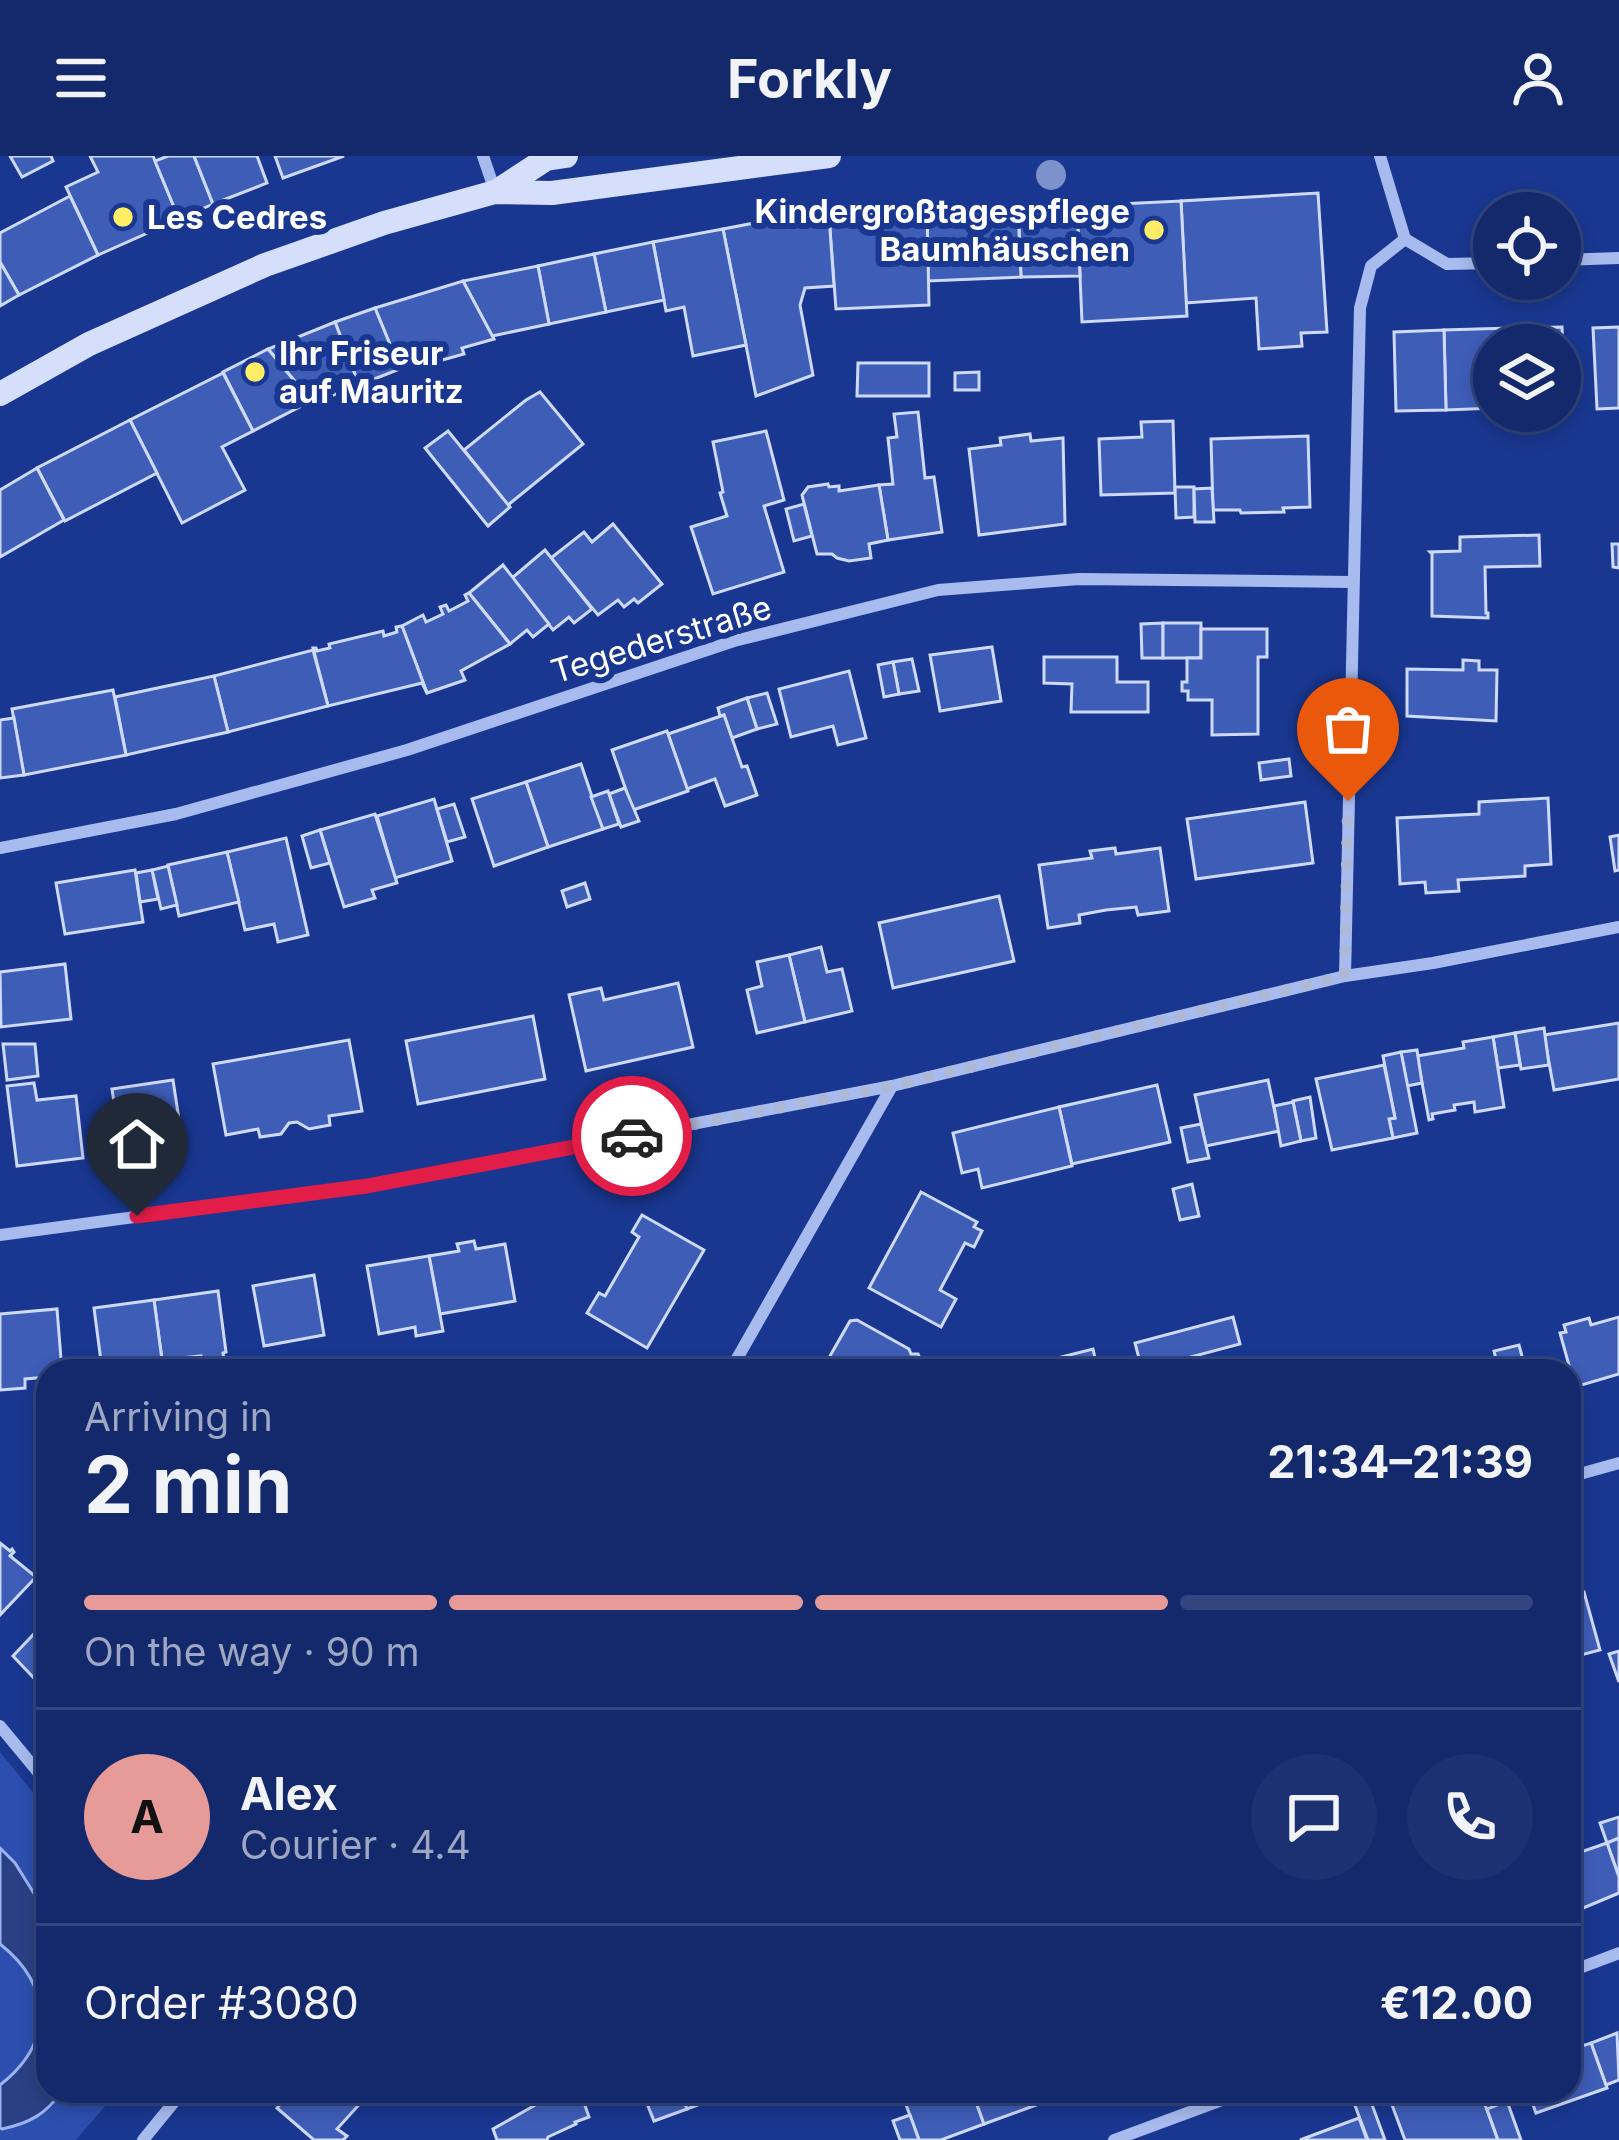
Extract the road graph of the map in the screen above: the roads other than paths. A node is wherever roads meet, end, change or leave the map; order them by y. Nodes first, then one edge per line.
1 (483, 156) edge
2 (566, 156) edge
3 (829, 156) edge
4 (1380, 156) edge
5 (495, 192) junction
6 (1405, 239) junction
7 (1619, 258) edge
8 (1581, 259) edge
9 (1473, 263) edge
10 (0, 394) edge
11 (1352, 582) junction
12 (0, 848) edge
13 (1619, 927) edge
14 (1345, 976) junction
15 (892, 1086) junction
16 (0, 1234) edge
17 (737, 1359) edge
18 (1619, 1463) edge
19 (1581, 1474) edge
20 (0, 1726) edge
21 (36, 1770) edge
22 (1619, 1953) edge
23 (1581, 1967) edge
24 (173, 2103) edge
25 (1214, 2103) edge
26 (142, 2140) edge
27 (1114, 2140) edge

1 - 5 street
2 - 5 main road
3 - 5 main road
4 - 6 street
5 - 10 main road
6 - 9 street
6 - 11 street
7 - 8 street
11 - 12 street, Tegederstraße
11 - 14 street
13 - 14 street
14 - 15 street
15 - 16 street
15 - 17 street
18 - 19 street
20 - 21 street
22 - 23 street
24 - 26 street
25 - 27 street

